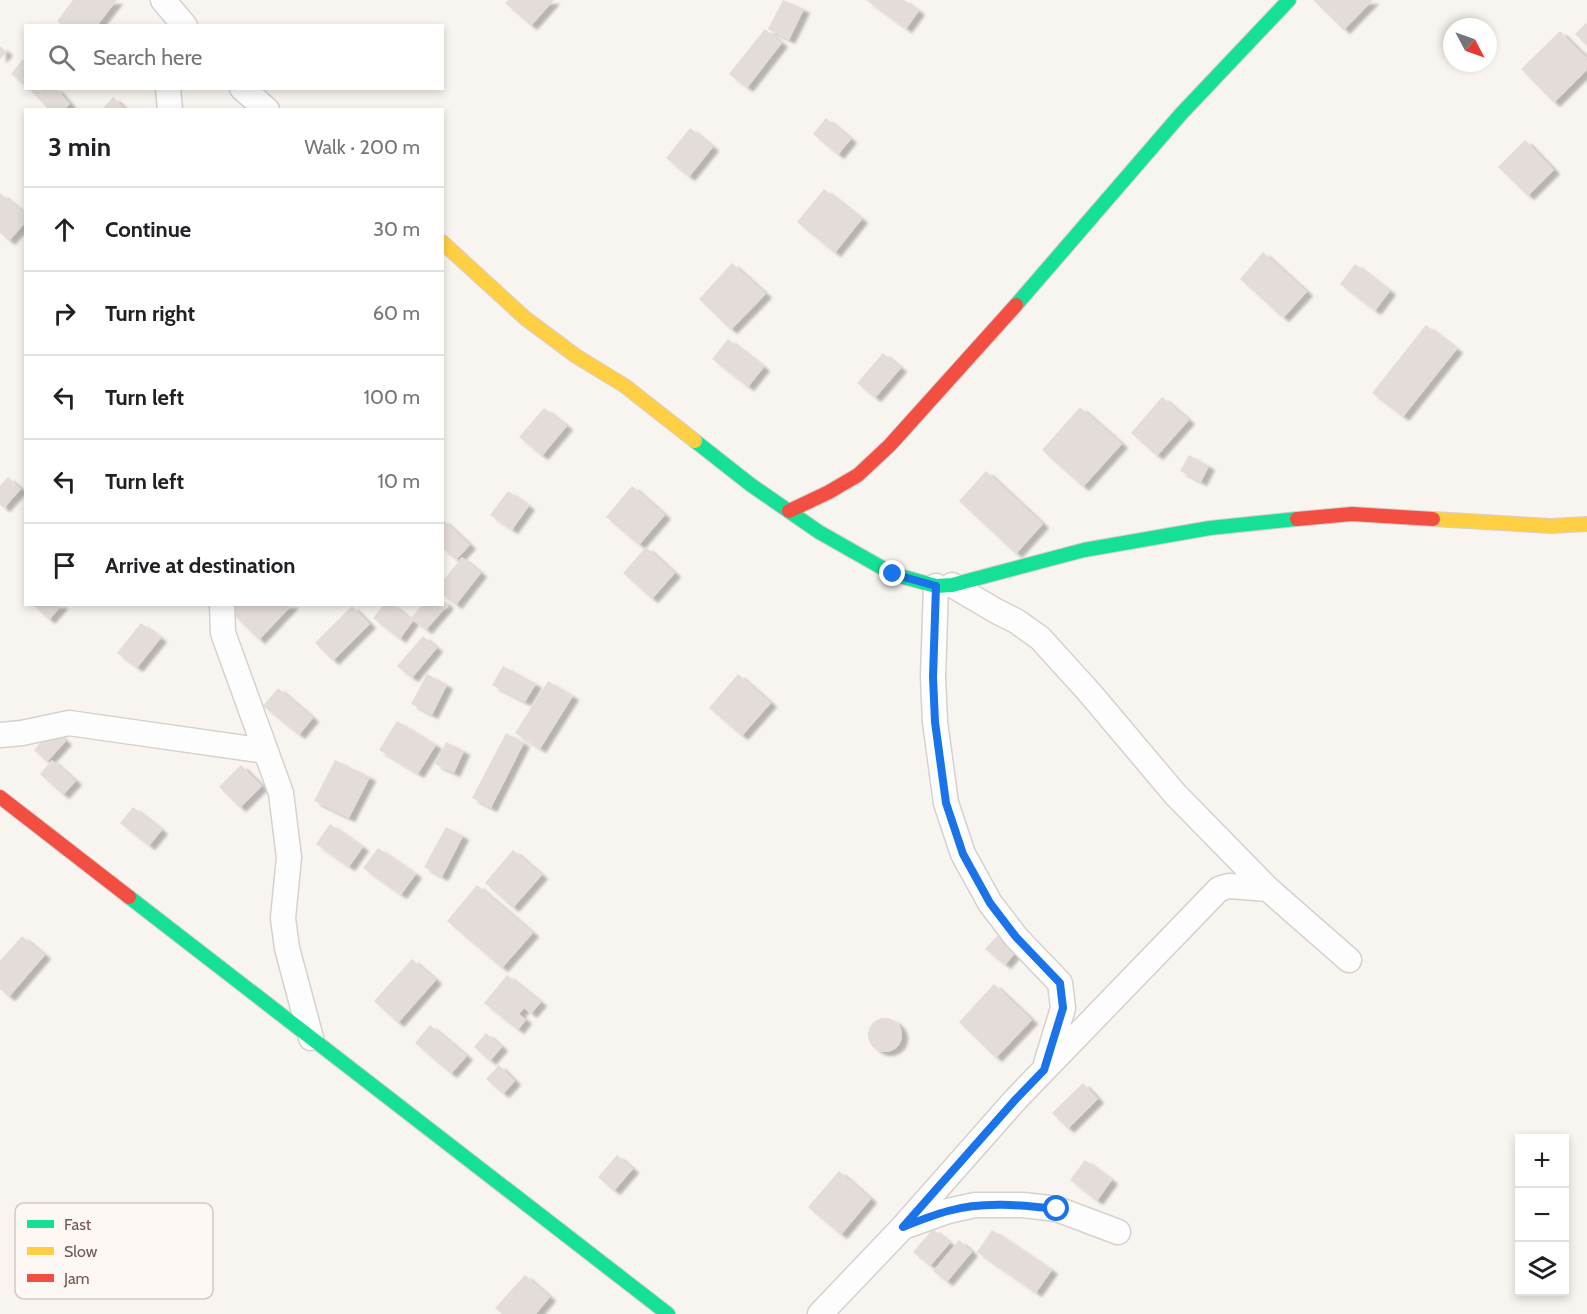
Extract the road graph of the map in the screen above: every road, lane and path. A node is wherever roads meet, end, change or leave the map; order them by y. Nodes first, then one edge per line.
1 (157, 0) edge
2 (163, 0) edge
3 (1289, 0) edge
4 (160, 24) edge
5 (182, 24) edge
6 (168, 90) edge
7 (244, 90) edge
8 (170, 108) edge
9 (265, 108) edge
10 (444, 244) edge
11 (789, 511) junction
12 (1587, 524) edge
13 (944, 586) junction
14 (222, 606) edge
15 (0, 735) edge
16 (265, 751) junction
17 (0, 797) edge
18 (1268, 889) junction
19 (1349, 960) dead end
20 (311, 1038) junction
21 (1044, 1070) junction
22 (903, 1227) junction
23 (1118, 1232) dead end
24 (668, 1314) edge
25 (820, 1314) edge

1 - 4 street
2 - 5 street
3 - 11 street
6 - 8 street
7 - 9 street
10 - 11 street
11 - 13 street
12 - 13 street
13 - 18 street
13 - 21 street
14 - 16 street
15 - 16 street
16 - 20 street
17 - 20 street
18 - 19 street
18 - 21 street
20 - 24 street
21 - 22 street
22 - 23 street
22 - 25 street

